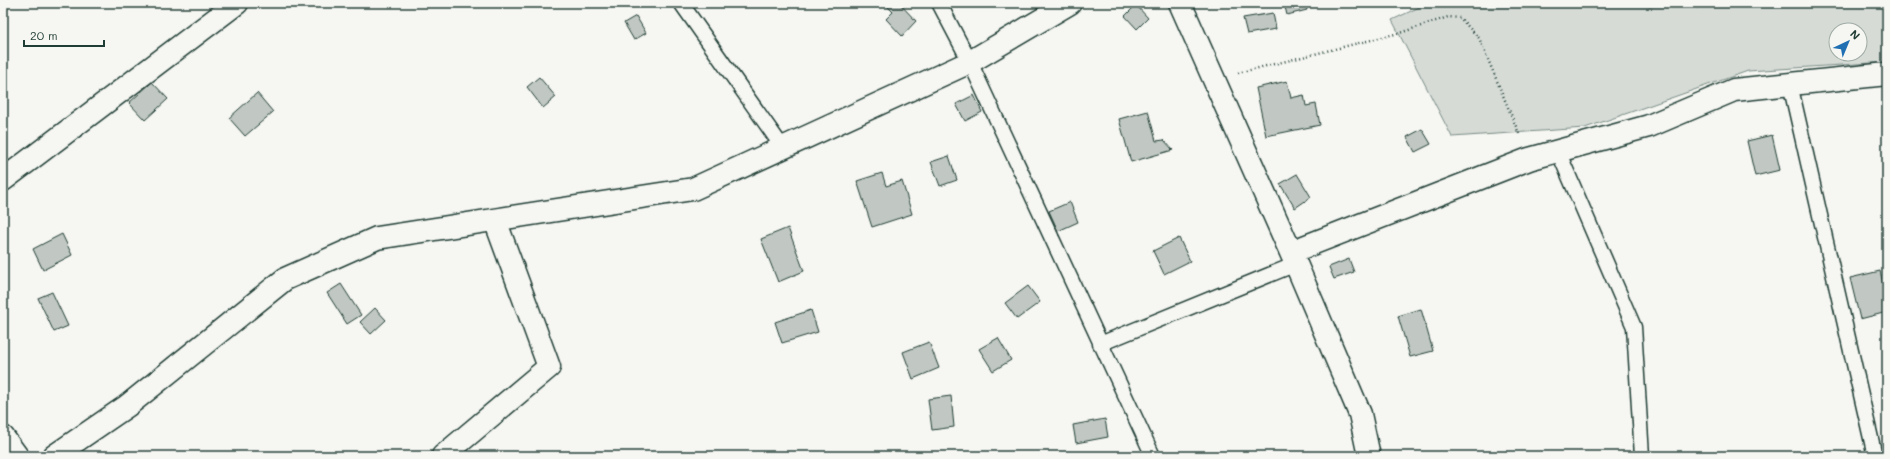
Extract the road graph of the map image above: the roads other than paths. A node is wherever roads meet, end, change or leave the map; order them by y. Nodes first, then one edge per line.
1 (237, 3) edge
2 (681, 3) edge
3 (939, 3) edge
4 (1070, 3) edge
5 (1180, 3) edge
6 (970, 62) junction
7 (1887, 74) edge
8 (1790, 84) junction
9 (782, 148) junction
10 (1558, 151) junction
11 (3, 180) edge
12 (495, 220) junction
13 (1293, 258) junction
14 (1100, 344) junction
15 (3, 437) edge
16 (17, 456) edge
17 (54, 456) edge
18 (443, 456) edge
19 (1153, 456) edge
20 (1369, 456) edge
21 (1642, 456) edge
22 (1875, 456) edge

1 - 11 street
2 - 9 lane
3 - 6 lane
4 - 6 street
5 - 13 street
6 - 9 street
6 - 14 lane
7 - 8 street
8 - 10 street
8 - 22 lane
9 - 12 street
10 - 13 street
10 - 21 lane
12 - 17 street
12 - 18 street
13 - 14 lane
13 - 20 street
14 - 19 lane
15 - 16 street

